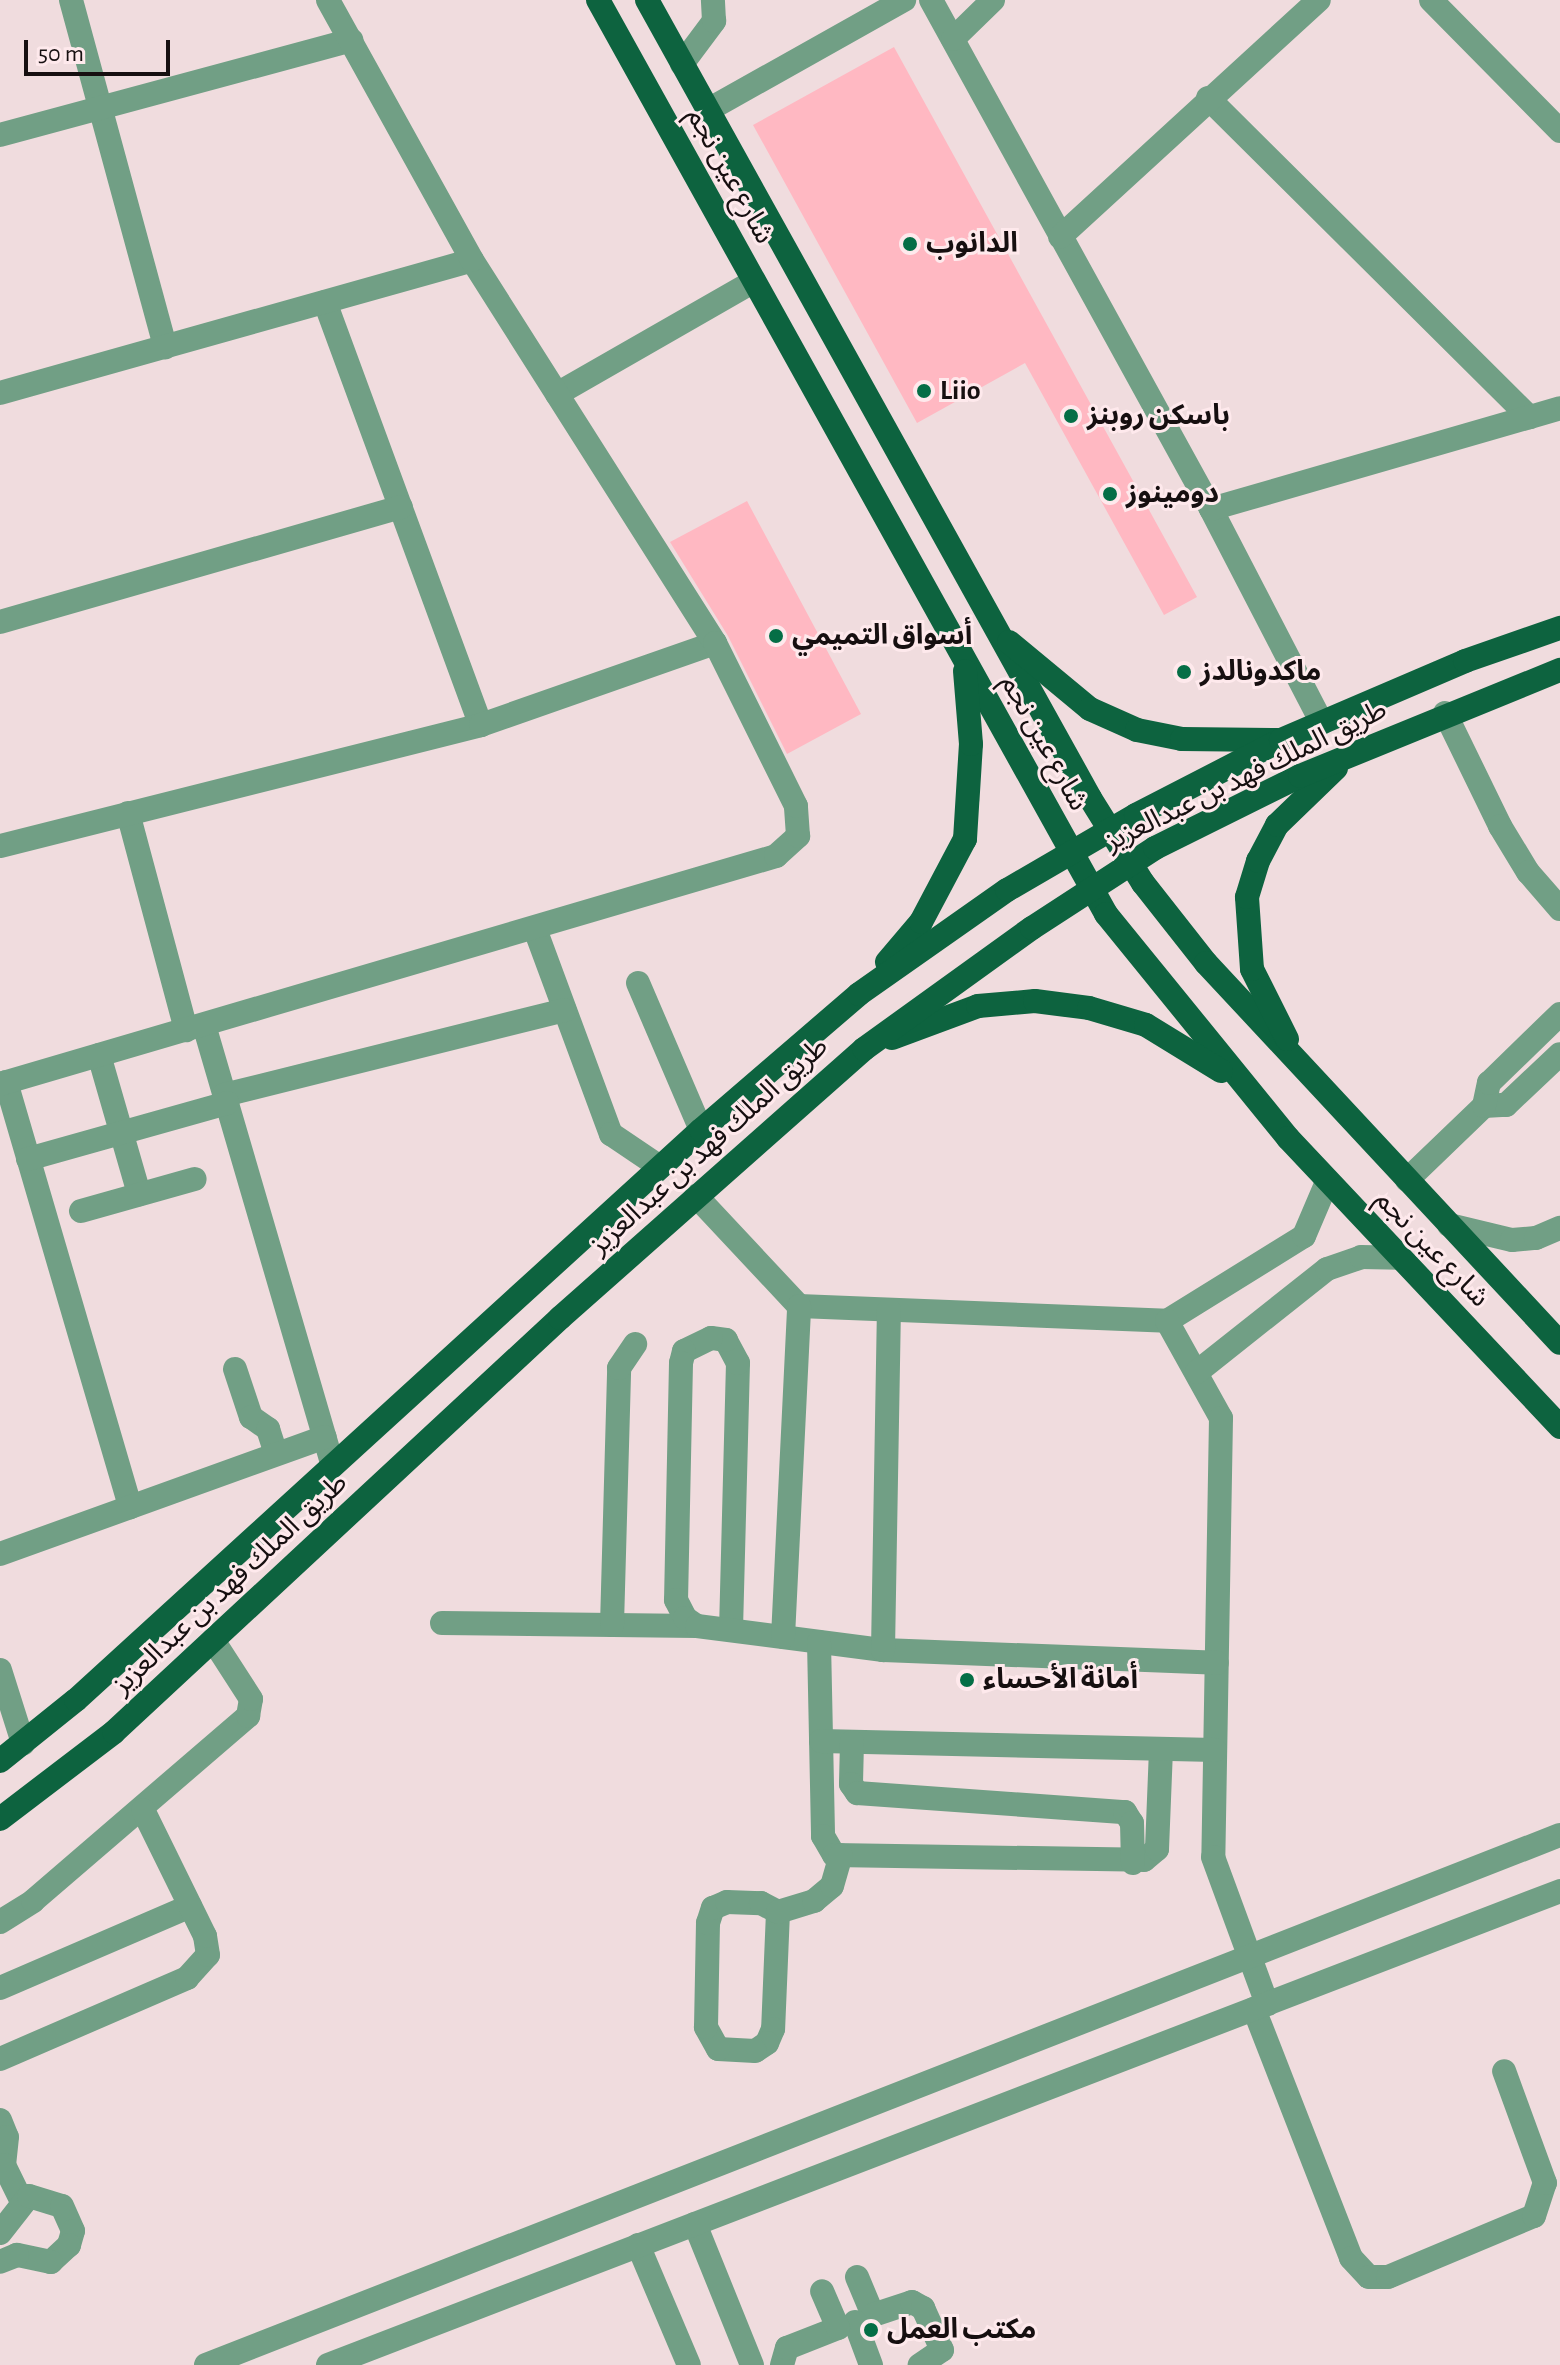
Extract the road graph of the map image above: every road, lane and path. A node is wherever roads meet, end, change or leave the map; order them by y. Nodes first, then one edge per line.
1 (71, 0) edge
2 (328, 0) edge
3 (598, 0) edge
4 (647, 0) edge
5 (713, 0) edge
6 (904, 0) edge
7 (931, 0) edge
8 (993, 0) edge
9 (1319, 0) edge
10 (1431, 0) edge
11 (953, 39) junction
12 (351, 40) junction
13 (682, 64) junction
14 (1208, 98) junction
15 (102, 107) junction
16 (708, 110) junction
17 (1560, 131) edge
18 (0, 135) edge
19 (1060, 237) junction
20 (472, 260) junction
21 (754, 281) junction
22 (325, 302) junction
23 (165, 347) junction
24 (0, 393) edge
25 (557, 394) junction
26 (1560, 408) edge
27 (1529, 417) junction
28 (401, 507) junction
29 (1211, 509) junction
30 (0, 622) edge
31 (1560, 628) edge
32 (998, 633) junction
33 (715, 643) junction
34 (964, 661) junction
35 (1560, 670) edge
36 (1445, 713) junction
37 (1322, 723) junction
38 (481, 725) junction
39 (1281, 740) junction
40 (1352, 754) junction
41 (128, 813) junction
42 (1110, 830) junction
43 (0, 846) edge
44 (1071, 853) junction
45 (1131, 864) junction
46 (1092, 889) junction
47 (1560, 909) edge
48 (535, 929) junction
49 (638, 983) dead end
50 (859, 994) junction
51 (565, 1010) junction
52 (1560, 1014) edge
53 (195, 1027) junction
54 (864, 1049) junction
55 (1521, 1052) junction
56 (1560, 1054) edge
57 (99, 1055) junction
58 (1301, 1066) junction
59 (1541, 1071) junction
60 (3, 1083) edge
61 (1245, 1086) junction
62 (225, 1099) junction
63 (1484, 1106) junction
64 (701, 1130) junction
65 (123, 1133) junction
66 (28, 1159) junction
67 (660, 1167) junction
68 (195, 1179) dead end
69 (1407, 1180) junction
70 (1327, 1182) junction
71 (139, 1194) junction
72 (696, 1196) junction
73 (81, 1211) dead end
74 (1449, 1225) junction
75 (1560, 1228) edge
76 (1400, 1258) junction
77 (799, 1306) junction
78 (889, 1310) junction
79 (1550, 1320) edge
80 (1167, 1321) junction
81 (1560, 1343) edge
82 (635, 1344) dead end
83 (235, 1369) dead end
84 (1197, 1372) junction
85 (1560, 1427) edge
86 (325, 1437) junction
87 (276, 1454) junction
88 (333, 1466) junction
89 (130, 1507) junction
90 (0, 1554) edge
91 (442, 1623) dead end
92 (612, 1625) junction
93 (697, 1626) junction
94 (731, 1630) junction
95 (783, 1637) junction
96 (213, 1640) junction
97 (819, 1642) junction
98 (883, 1650) junction
99 (1217, 1663) junction
100 (0, 1670) edge
101 (821, 1741) junction
102 (852, 1742) junction
103 (23, 1743) junction
104 (1161, 1750) junction
105 (1215, 1750) junction
106 (0, 1761) edge
107 (143, 1810) junction
108 (0, 1819) edge
109 (1560, 1835) edge
110 (841, 1855) junction
111 (1133, 1863) junction
112 (1560, 1891) edge
113 (190, 1906) junction
114 (778, 1912) junction
115 (0, 1922) edge
116 (1249, 1956) junction
117 (0, 1988) edge
118 (1260, 2006) junction
119 (0, 2059) edge
120 (1504, 2071) dead end
121 (2, 2132) edge
122 (11, 2188) edge
123 (695, 2224) junction
124 (4, 2232) edge
125 (638, 2245) junction
126 (8, 2259) edge
127 (857, 2277) dead end
128 (822, 2291) dead end
129 (855, 2322) junction
130 (206, 2365) edge
131 (328, 2365) edge
132 (689, 2365) edge
133 (752, 2365) edge
134 (782, 2365) edge
135 (871, 2365) edge
136 (920, 2365) edge

1 - 15 street
2 - 12 street
3 - 21 main road, شارع عين نجم
4 - 13 main road, شارع عين نجم
5 - 13 street
6 - 16 street
7 - 11 street
8 - 11 street
9 - 14 street
10 - 17 street
11 - 19 street
12 - 15 street
12 - 20 street
13 - 16 main road, شارع عين نجم
14 - 19 street
14 - 27 street
15 - 18 street
15 - 23 street
16 - 32 main road, شارع عين نجم
19 - 29 street
20 - 22 street
20 - 25 street
21 - 25 street
21 - 34 main road, شارع عين نجم
22 - 23 street
22 - 28 street
23 - 24 street
25 - 33 street
26 - 27 street
27 - 29 street
28 - 30 street
28 - 38 street
29 - 37 street
31 - 37 main road, طريق الملك فهد بن عبدالعزيز
32 - 39 main road
32 - 42 main road, شارع عين نجم
33 - 38 street
33 - 48 street
34 - 44 main road, شارع عين نجم
34 - 50 main road
35 - 36 main road, طريق الملك فهد بن عبدالعزيز
36 - 40 main road, طريق الملك فهد بن عبدالعزيز
36 - 47 street
37 - 39 main road, طريق الملك فهد بن عبدالعزيز
38 - 41 street
39 - 42 main road, طريق الملك فهد بن عبدالعزيز
40 - 45 main road, طريق الملك فهد بن عبدالعزيز
40 - 58 main road
41 - 43 street
41 - 53 street
42 - 44 main road, طريق الملك فهد بن عبدالعزيز
42 - 45 main road, شارع عين نجم
44 - 46 main road, شارع عين نجم
44 - 50 main road, طريق الملك فهد بن عبدالعزيز
45 - 46 main road, طريق الملك فهد بن عبدالعزيز
45 - 58 main road, شارع عين نجم
46 - 54 main road, طريق الملك فهد بن عبدالعزيز
46 - 61 main road, شارع عين نجم
48 - 51 street
48 - 53 street
49 - 64 street
50 - 64 main road, طريق الملك فهد بن عبدالعزيز
51 - 62 street
51 - 67 street
52 - 55 street
53 - 57 street
53 - 62 street
54 - 61 main road
54 - 72 main road, طريق الملك فهد بن عبدالعزيز
55 - 59 street
55 - 63 street
56 - 59 street
57 - 60 street
57 - 65 street
58 - 69 main road, شارع عين نجم
59 - 63 street
60 - 66 street
61 - 70 main road, شارع عين نجم
62 - 65 street
62 - 86 street
63 - 69 street
64 - 67 main road, طريق الملك فهد بن عبدالعزيز
65 - 66 street
65 - 71 street
66 - 89 street
67 - 88 main road, طريق الملك فهد بن عبدالعزيز
68 - 71 street
69 - 74 main road, شارع عين نجم
70 - 76 main road, شارع عين نجم
70 - 80 street
71 - 73 street
72 - 77 street
72 - 96 main road, طريق الملك فهد بن عبدالعزيز
74 - 75 street
74 - 79 main road, شارع عين نجم
76 - 84 street
76 - 85 main road, شارع عين نجم
77 - 78 street
77 - 95 street
78 - 80 street
78 - 98 street
79 - 81 main road, شارع عين نجم
80 - 84 street
82 - 92 street
83 - 87 street
84 - 99 street
86 - 87 street
86 - 88 street
87 - 89 street
88 - 103 main road, طريق الملك فهد بن عبدالعزيز
89 - 90 street
91 - 92 street
92 - 93 street
93 - 94 street
93 - 94 street
94 - 95 street
95 - 97 street
96 - 107 street
96 - 108 main road, طريق الملك فهد بن عبدالعزيز
97 - 98 street
97 - 101 street
98 - 99 street
99 - 105 street
100 - 103 street
101 - 102 street
101 - 110 street
102 - 104 street
102 - 111 street
103 - 106 main road, طريق الملك فهد بن عبدالعزيز
104 - 105 street
104 - 111 street
105 - 116 street
107 - 113 street
107 - 115 street
109 - 116 street
110 - 111 street
110 - 114 street
112 - 118 street
113 - 117 street
113 - 119 street
114 - 114 street
116 - 118 street
116 - 130 street
118 - 120 street
118 - 123 street
121 - 122 street
122 - 124 street
122 - 126 street
123 - 125 street
123 - 133 street
124 - 126 street
125 - 131 street
125 - 132 street
127 - 129 street
128 - 129 street
129 - 134 street
129 - 135 street
129 - 136 street

